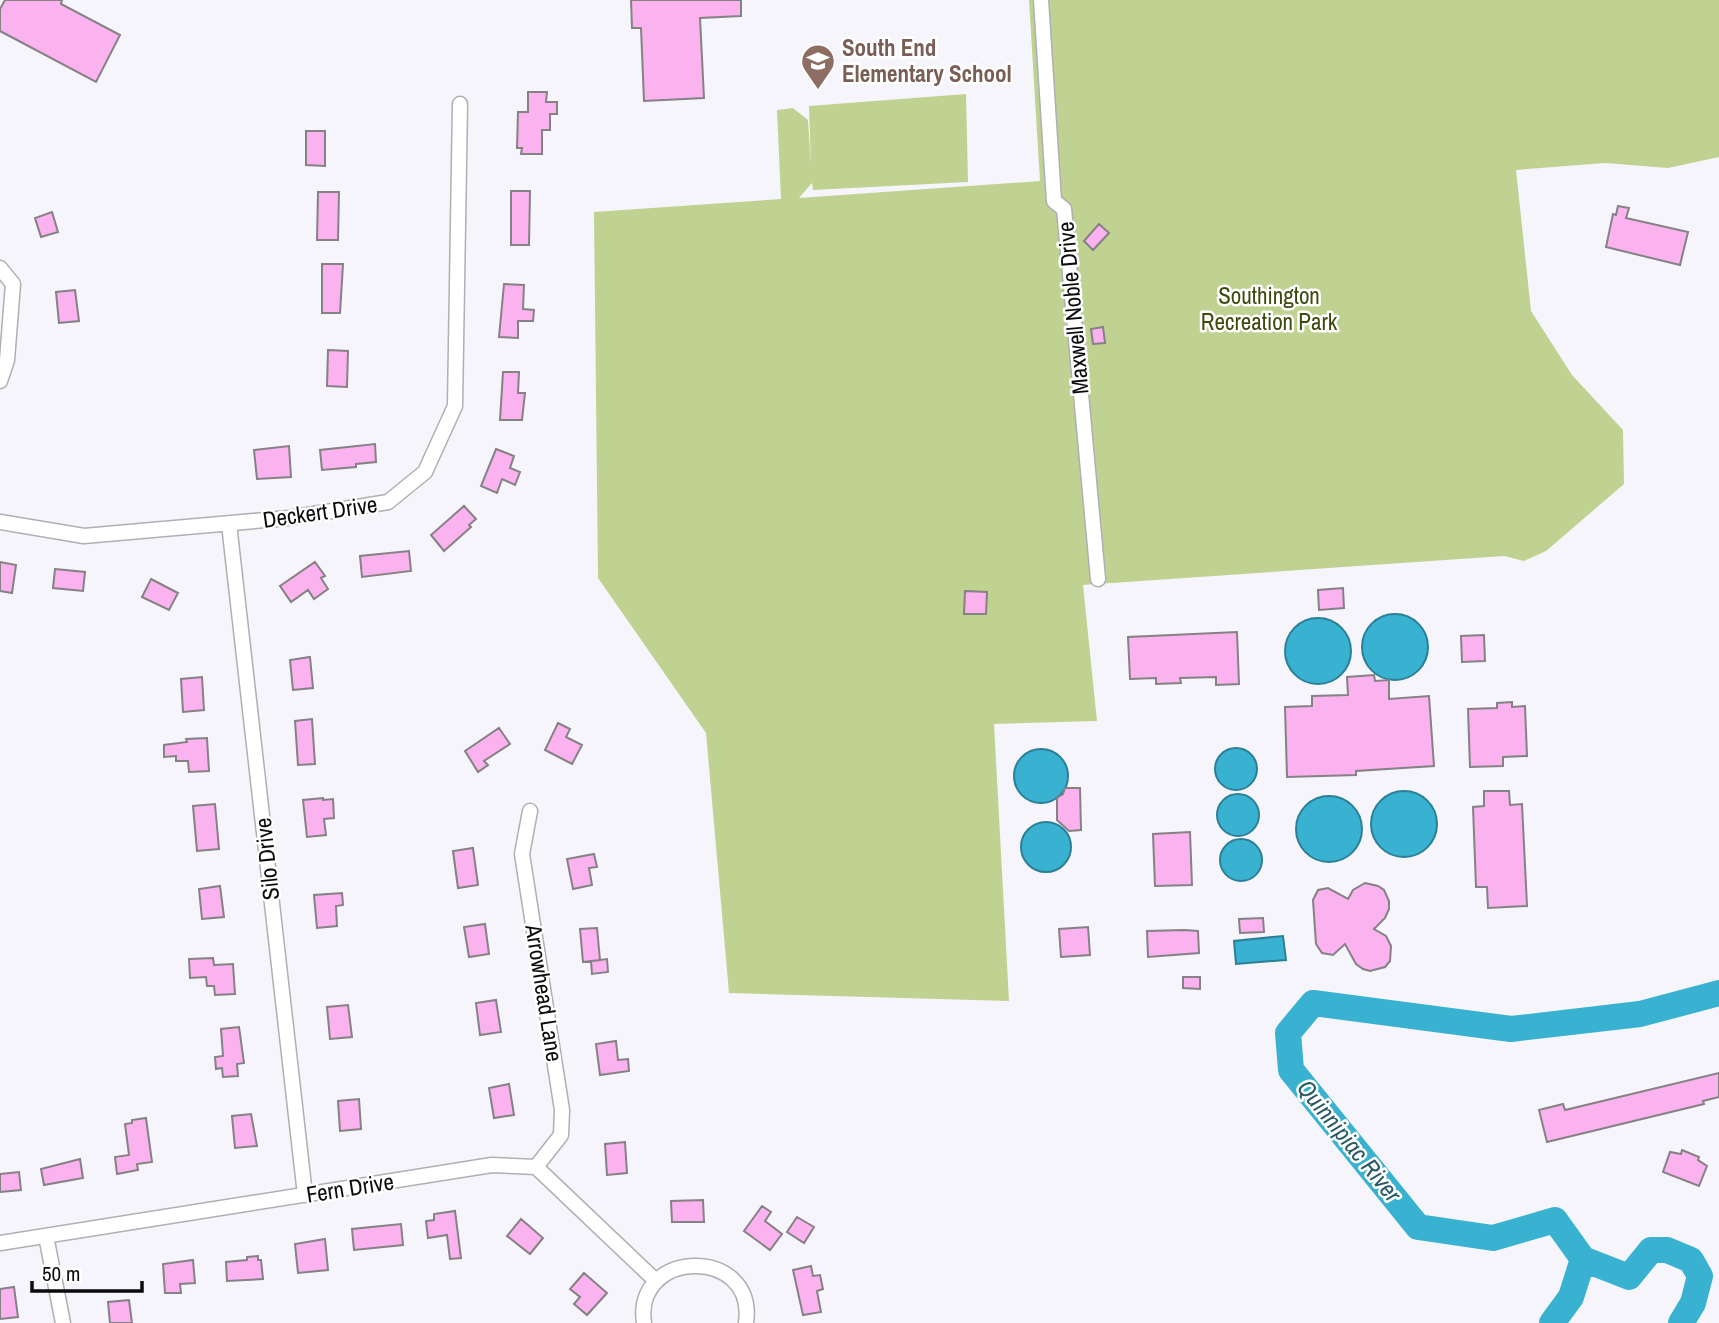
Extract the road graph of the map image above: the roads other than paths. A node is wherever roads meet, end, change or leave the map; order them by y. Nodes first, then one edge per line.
1 (1041, 0) edge
2 (460, 104) dead end
3 (0, 268) edge
4 (0, 382) edge
5 (0, 522) edge
6 (229, 524) junction
7 (1098, 579) dead end
8 (530, 811) dead end
9 (536, 1167) junction
10 (305, 1195) junction
11 (46, 1236) junction
12 (0, 1243) edge
13 (656, 1281) junction
14 (63, 1323) edge
15 (644, 1323) edge
16 (746, 1323) edge

1 - 7 street, Maxwell Noble Drive
2 - 6 street, Deckert Drive
3 - 4 street
5 - 6 street, Deckert Drive
6 - 10 street, Silo Drive
8 - 9 street, Arrowhead Lane
9 - 10 street, Fern Drive
9 - 13 street
10 - 11 street, Fern Drive
11 - 12 street, Fern Drive
11 - 14 street
13 - 15 street
13 - 16 street

